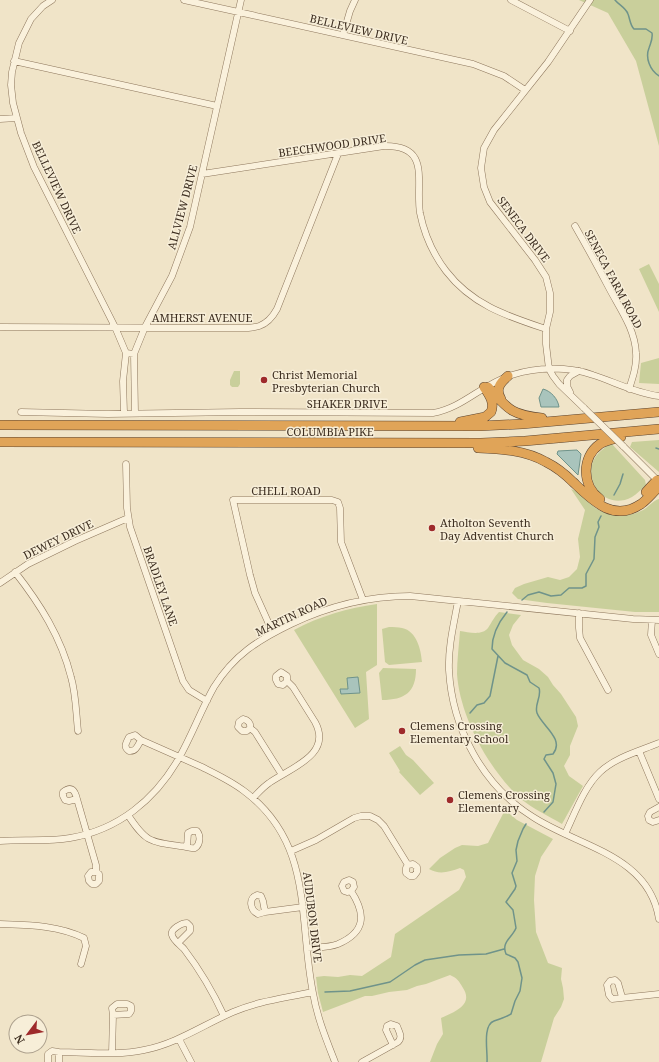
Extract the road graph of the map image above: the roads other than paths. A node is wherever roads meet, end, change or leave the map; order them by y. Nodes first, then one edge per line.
1 (52, 0) edge
2 (184, 0) edge
3 (241, 0) edge
4 (355, 0) edge
5 (510, 0) edge
6 (590, 0) edge
7 (238, 12) junction
8 (570, 31) junction
9 (343, 35) junction
10 (14, 61) junction
11 (525, 90) junction
12 (217, 106) junction
13 (17, 118) junction
14 (0, 119) edge
15 (338, 154) junction
16 (202, 174) junction
17 (575, 226) dead end
18 (0, 327) edge
19 (115, 327) junction
20 (145, 327) junction
21 (546, 330) junction
22 (126, 354) junction
23 (134, 354) junction
24 (549, 368) junction
25 (580, 371) junction
26 (508, 376) junction
27 (486, 386) junction
28 (629, 389) junction
29 (659, 396) edge
30 (572, 397) junction
31 (504, 404) junction
32 (21, 412) dead end
33 (659, 412) edge
34 (124, 413) junction
35 (135, 413) junction
36 (569, 420) junction
37 (0, 425) edge
38 (424, 427) junction
39 (659, 430) edge
40 (0, 442) edge
41 (400, 443) junction
42 (126, 464) dead end
43 (658, 483) edge
44 (128, 518) junction
45 (15, 572) junction
46 (0, 583) edge
47 (363, 600) junction
48 (458, 601) junction
49 (579, 613) junction
50 (652, 620) junction
51 (659, 620) edge
52 (273, 633) junction
53 (659, 654) edge
54 (287, 681) dead end
55 (608, 690) dead end
56 (206, 700) junction
57 (250, 728) dead end
58 (78, 731) dead end
59 (141, 740) dead end
60 (659, 743) edge
61 (639, 751) junction
62 (180, 757) junction
63 (282, 775) junction
64 (254, 798) junction
65 (77, 799) dead end
66 (659, 799) edge
67 (659, 807) edge
68 (128, 815) junction
69 (659, 820) edge
70 (87, 834) junction
71 (565, 834) junction
72 (0, 841) edge
73 (187, 847) dead end
74 (291, 851) junction
75 (408, 865) dead end
76 (96, 872) dead end
77 (351, 892) dead end
78 (657, 903) edge
79 (303, 907) junction
80 (265, 912) dead end
81 (659, 919) edge
82 (0, 924) edge
83 (178, 943) dead end
84 (307, 948) junction
85 (81, 964) dead end
86 (312, 992) junction
87 (659, 994) edge
88 (622, 997) dead end
89 (113, 1015) dead end
90 (224, 1016) junction
91 (179, 1039) junction
92 (393, 1045) dead end
93 (59, 1052) junction
94 (112, 1052) junction
95 (48, 1062) edge
96 (59, 1062) edge
97 (191, 1062) edge
98 (335, 1062) edge
99 (362, 1062) edge

1 - 10 street, BELLEVIEW DRIVE
2 - 7 street, BELLEVIEW DRIVE
3 - 7 street, ALLVIEW DRIVE
4 - 9 street
5 - 8 street
6 - 8 street, SENECA DRIVE
7 - 9 street, BELLEVIEW DRIVE
7 - 12 street, ALLVIEW DRIVE
8 - 11 street, SENECA DRIVE
9 - 11 street, BELLEVIEW DRIVE
10 - 12 street
10 - 13 street, BELLEVIEW DRIVE
11 - 21 street, SENECA DRIVE
12 - 16 street, ALLVIEW DRIVE
13 - 14 street
13 - 19 street, BELLEVIEW DRIVE
15 - 16 street, BEECHWOOD DRIVE
15 - 20 street, AMHERST AVENUE
15 - 21 street, BEECHWOOD DRIVE
16 - 20 street, ALLVIEW DRIVE
17 - 28 street, SENECA FARM ROAD
18 - 19 street, AMHERST AVENUE
19 - 20 street, AMHERST AVENUE
19 - 22 street, BELLEVIEW DRIVE
20 - 23 street, ALLVIEW DRIVE
21 - 24 street, SENECA DRIVE
22 - 23 street
22 - 34 street
23 - 35 street, ALLVIEW DRIVE
24 - 25 street, SHAKER DRIVE
24 - 26 street, SHAKER DRIVE
24 - 30 street, SENECA DRIVE
25 - 28 street, SHAKER DRIVE
25 - 30 street
26 - 27 street, SHAKER DRIVE
26 - 31 highway
27 - 31 highway
27 - 35 street, SHAKER DRIVE
27 - 38 highway
28 - 29 street, SHAKER DRIVE
30 - 43 street, SENECA DRIVE, bridge
31 - 36 highway
32 - 34 street, SHAKER DRIVE
33 - 36 highway, COLUMBIA PIKE
34 - 35 street, SHAKER DRIVE
36 - 38 highway, COLUMBIA PIKE
37 - 38 highway, COLUMBIA PIKE
39 - 41 highway, COLUMBIA PIKE
39 - 43 highway
40 - 41 highway, COLUMBIA PIKE
41 - 43 highway
42 - 44 street, BRADLEY LANE
44 - 45 street, DEWEY DRIVE
44 - 56 street, BRADLEY LANE
45 - 46 street, DEWEY DRIVE
45 - 58 street
47 - 48 street, MARTIN ROAD
47 - 52 street, MARTIN ROAD
47 - 52 street, CHELL ROAD
48 - 49 street, MARTIN ROAD
48 - 71 street
49 - 50 street, MARTIN ROAD
49 - 55 street
50 - 51 street, MARTIN ROAD
50 - 53 street
52 - 56 street, MARTIN ROAD
54 - 63 street
56 - 62 street, MARTIN ROAD
57 - 63 street
59 - 62 street, AUDUBON DRIVE
60 - 61 street
61 - 66 street
61 - 71 street
62 - 64 street, AUDUBON DRIVE
62 - 68 street, MARTIN ROAD
63 - 64 street
64 - 74 street, AUDUBON DRIVE
65 - 70 street
67 - 69 street
68 - 70 street, MARTIN ROAD
68 - 73 street
70 - 72 street, MARTIN ROAD
70 - 76 street
71 - 78 street
74 - 75 street
74 - 79 street, AUDUBON DRIVE
77 - 84 street
78 - 81 street
79 - 80 street
79 - 84 street, AUDUBON DRIVE
82 - 85 street
83 - 90 street
84 - 86 street, AUDUBON DRIVE
86 - 90 street
86 - 98 street, AUDUBON DRIVE
87 - 88 street
89 - 94 street
90 - 91 street
91 - 94 street
91 - 97 street
92 - 99 street
93 - 94 street
93 - 95 street
93 - 96 street

